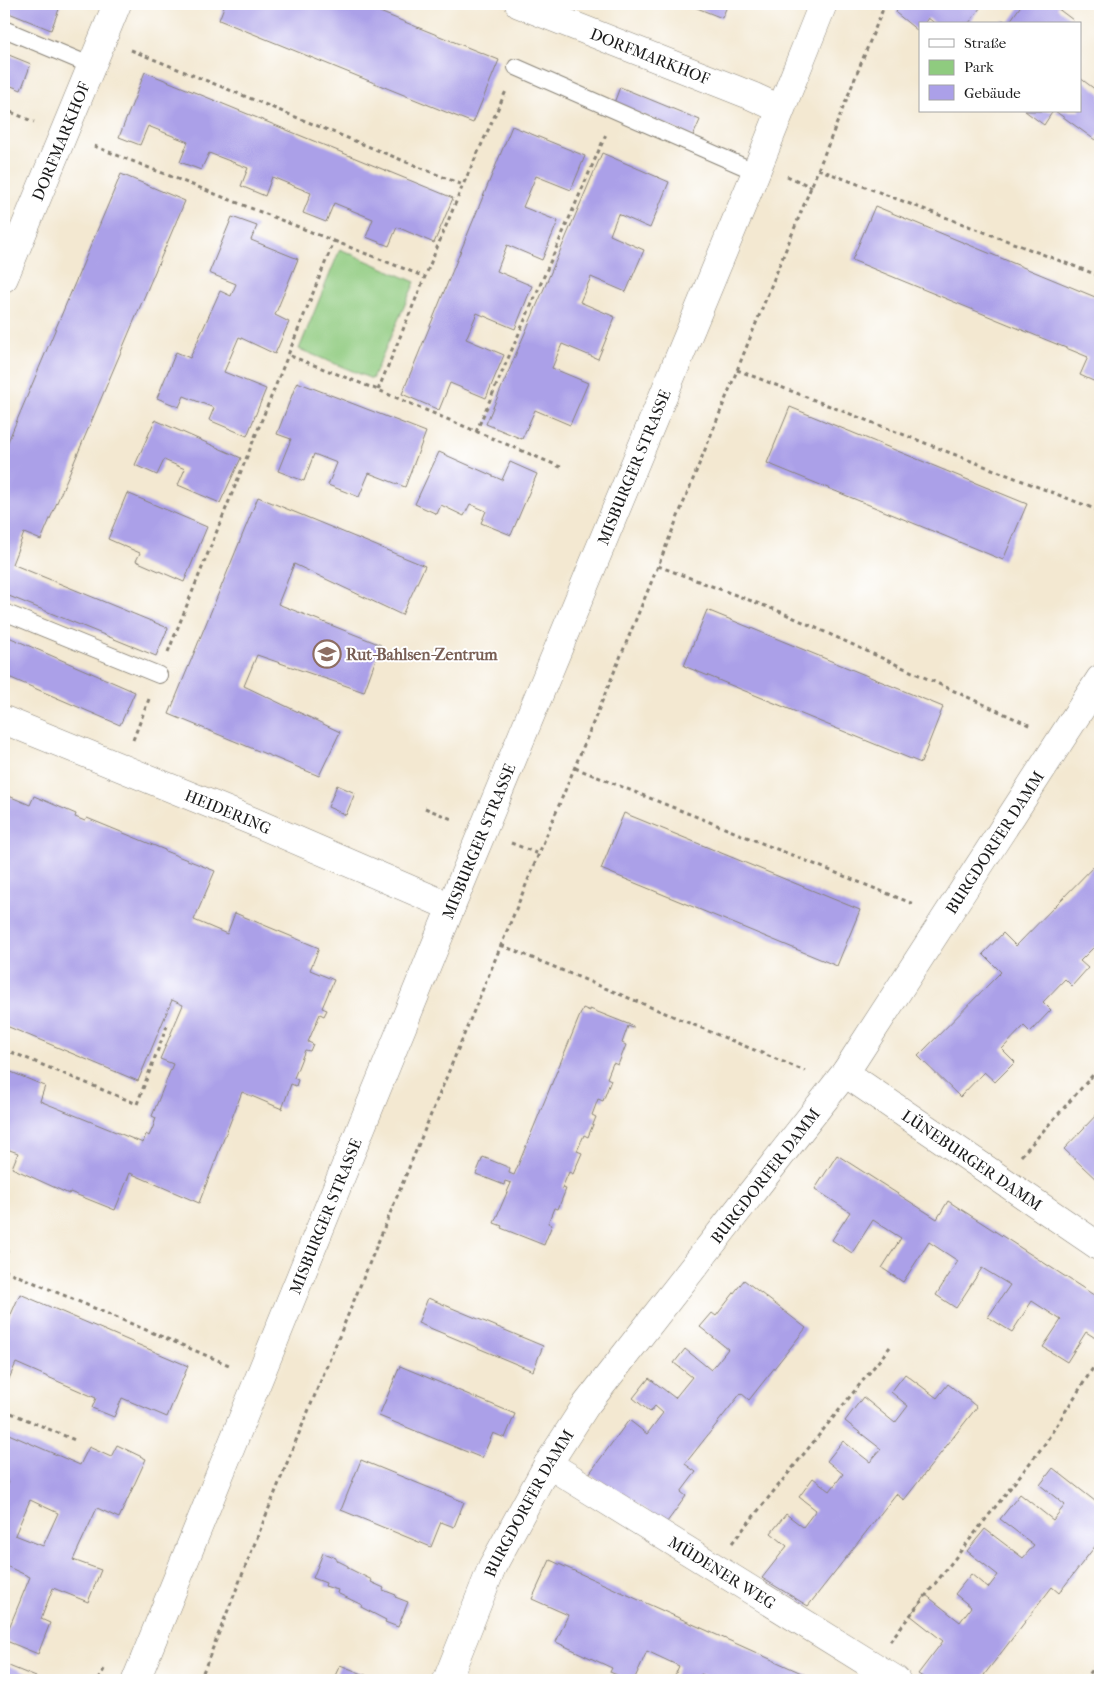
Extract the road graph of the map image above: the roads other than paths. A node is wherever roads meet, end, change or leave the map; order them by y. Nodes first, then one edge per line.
1 (117, 4) edge
2 (519, 4) edge
3 (823, 4) edge
4 (4, 29) edge
5 (92, 66) junction
6 (516, 67) road end
7 (780, 109) junction
8 (756, 172) junction
9 (4, 278) edge
10 (4, 612) edge
11 (159, 675) road end
12 (1096, 693) edge
13 (4, 720) edge
14 (451, 907) junction
15 (845, 1072) junction
16 (1100, 1247) edge
17 (548, 1464) junction
18 (136, 1680) edge
19 (447, 1680) edge
20 (896, 1680) edge

1 - 5 street, DORFMARKHOF
2 - 7 street, DORFMARKHOF
3 - 7 street, MISBURGER STRASSE
4 - 5 lane
5 - 9 street, DORFMARKHOF
6 - 8 lane
7 - 8 street, MISBURGER STRASSE
8 - 14 street, MISBURGER STRASSE
10 - 11 lane
12 - 15 street, BURGDORFER DAMM
13 - 14 street, HEIDERING
14 - 18 street, MISBURGER STRASSE
15 - 16 street, LÜNEBURGER DAMM
15 - 17 street, BURGDORFER DAMM
17 - 19 street, BURGDORFER DAMM
17 - 20 street, MÜDENER WEG

